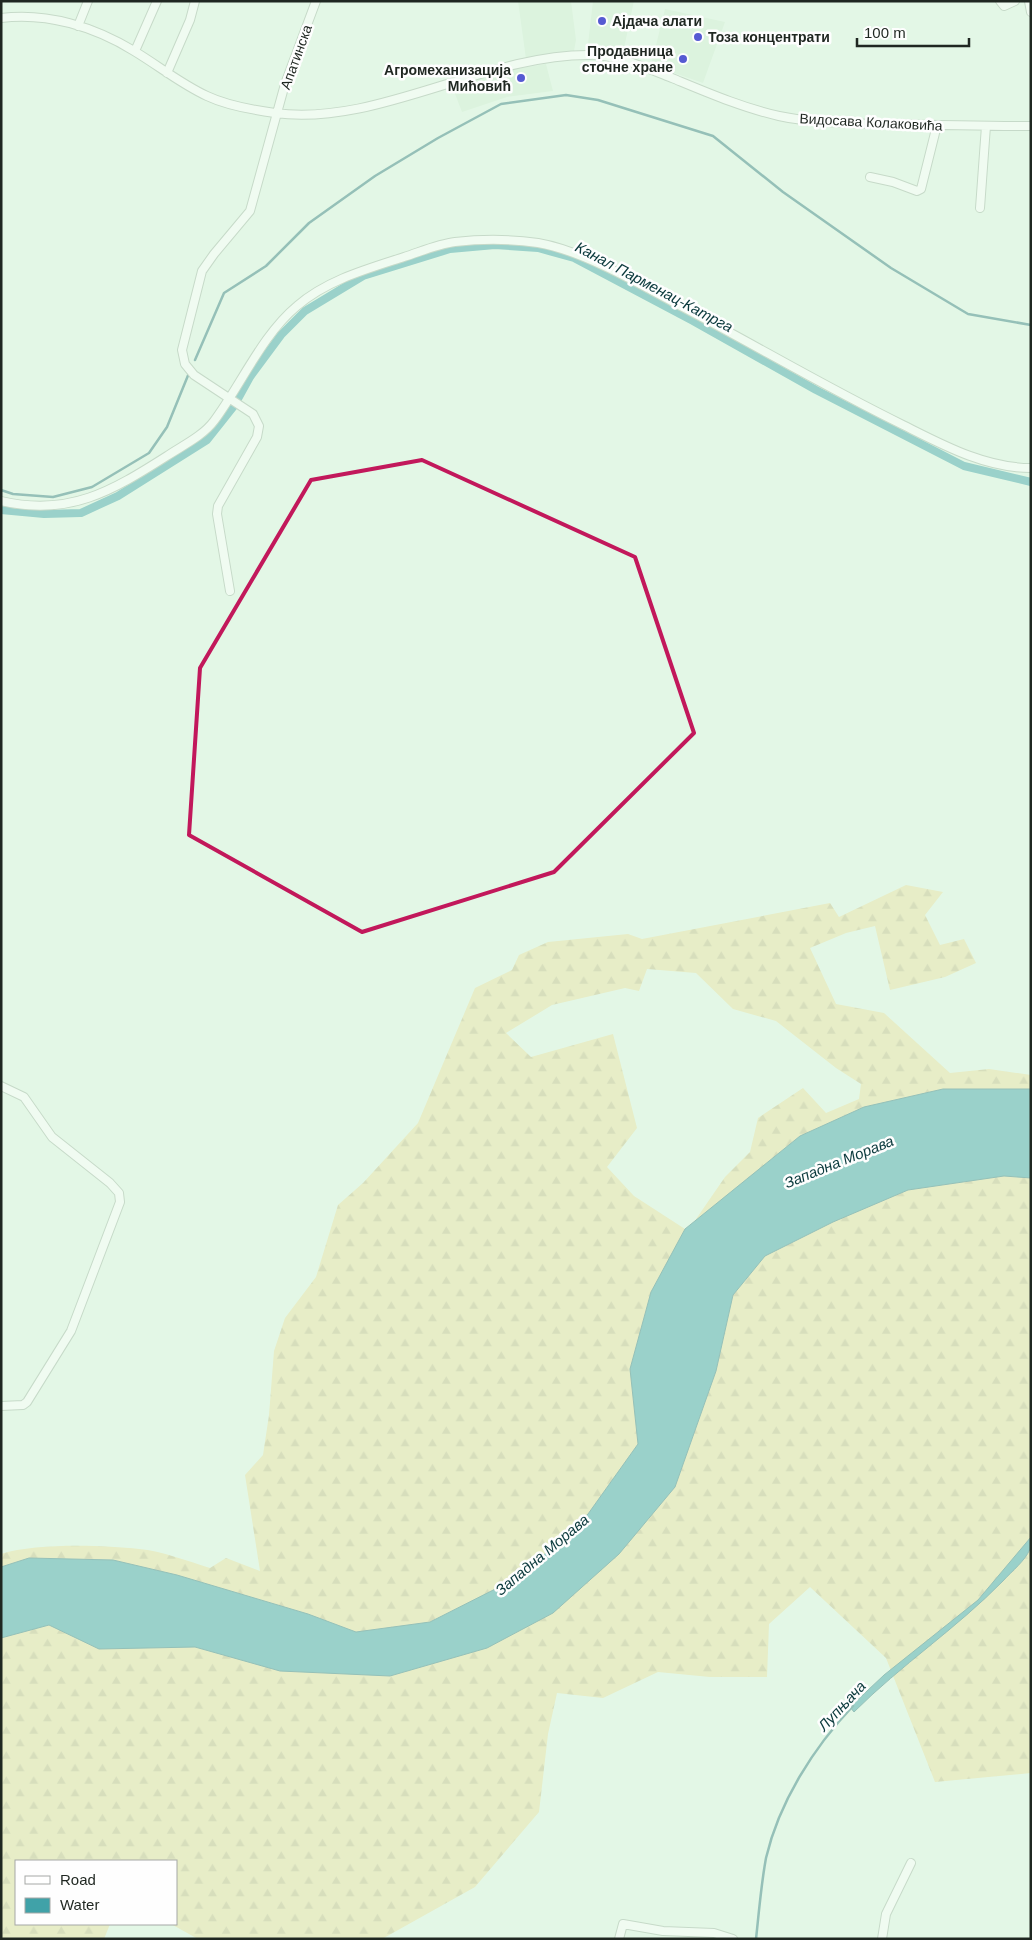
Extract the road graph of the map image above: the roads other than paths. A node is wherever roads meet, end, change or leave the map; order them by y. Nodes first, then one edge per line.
1 (88, 1) edge
2 (157, 1) edge
3 (195, 1) edge
4 (316, 1) edge
5 (1000, 1) edge
6 (1015, 1) edge
7 (1029, 1) edge
8 (1031, 12) edge
9 (1, 18) edge
10 (78, 26) junction
11 (135, 51) junction
12 (167, 73) junction
13 (277, 114) junction
14 (937, 125) junction
15 (986, 126) junction
16 (1031, 126) edge
17 (870, 177) dead end
18 (980, 208) dead end
19 (230, 398) junction
20 (1031, 468) edge
21 (1, 501) edge
22 (230, 591) dead end
23 (1, 1086) edge
24 (1, 1406) edge
25 (912, 1863) dead end
26 (619, 1939) edge
27 (733, 1939) edge
28 (882, 1939) edge

1 - 10 street
2 - 11 street
3 - 12 street
4 - 13 street, Апатинска
5 - 6 street
7 - 8 street
9 - 10 street, Видосава Колаковића
10 - 11 street, Видосава Колаковића
11 - 12 street, Видосава Колаковића
12 - 13 street, Видосава Колаковића
13 - 14 street, Видосава Колаковића
13 - 19 street, Апатинска
14 - 15 street, Видосава Колаковића
14 - 17 street
15 - 16 street, Видосава Колаковића
15 - 18 street
19 - 20 street
19 - 21 street
19 - 22 street
23 - 24 street
25 - 28 street
26 - 27 street

